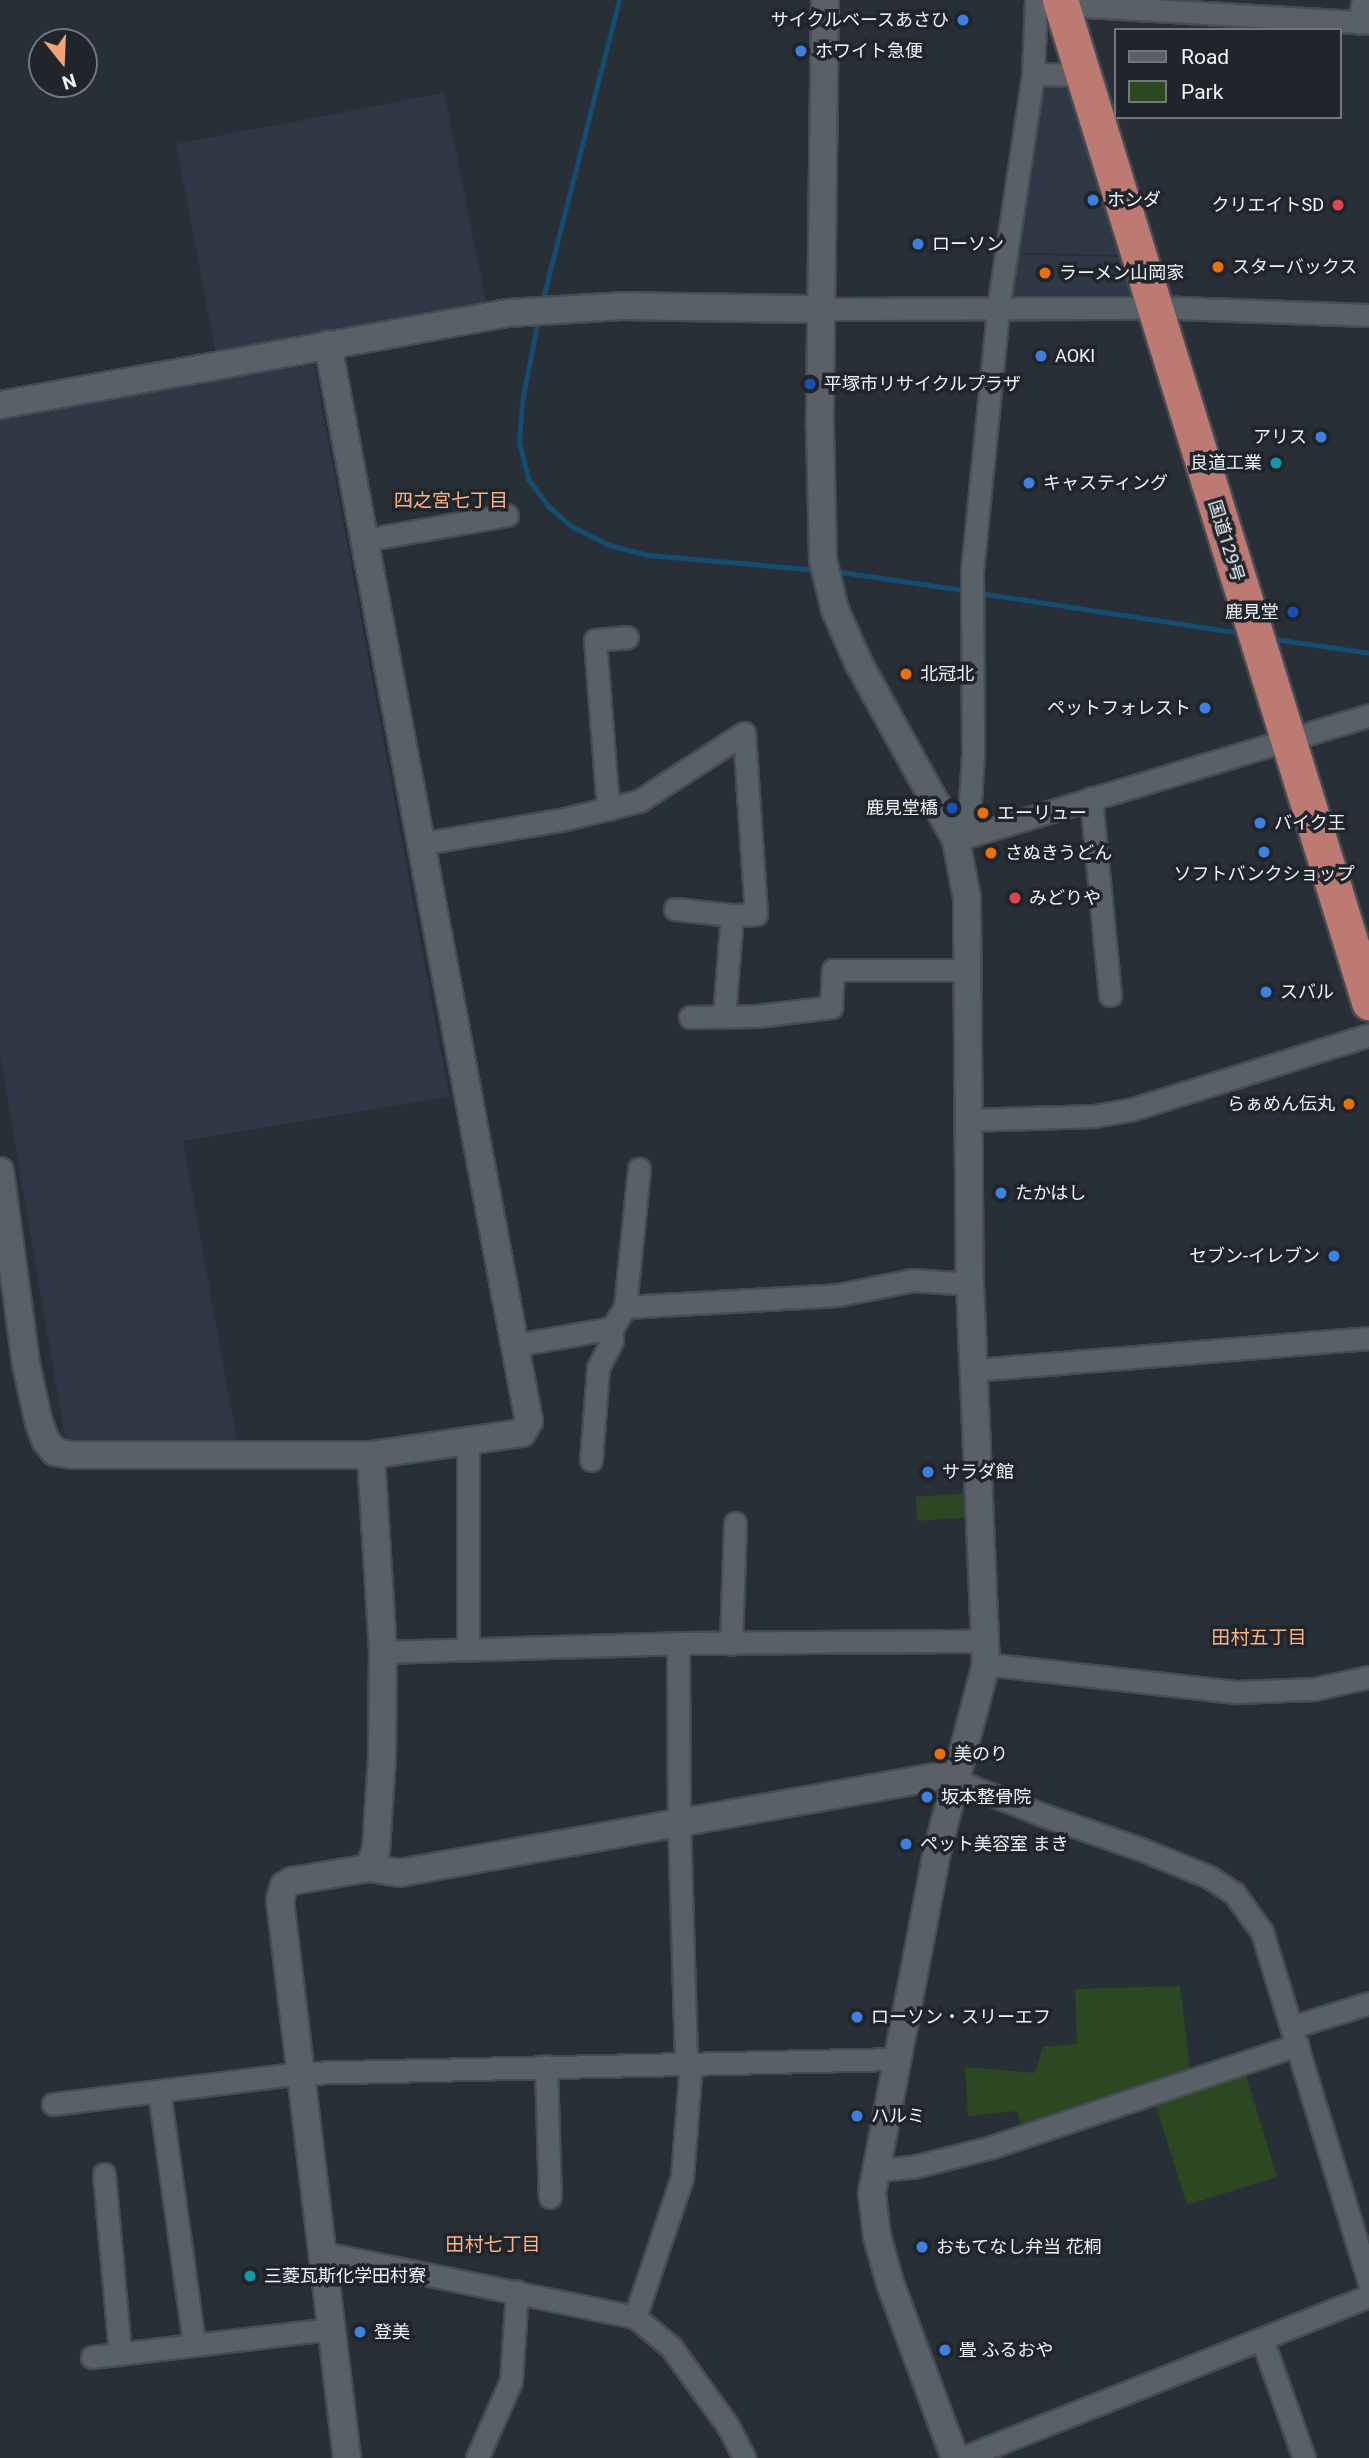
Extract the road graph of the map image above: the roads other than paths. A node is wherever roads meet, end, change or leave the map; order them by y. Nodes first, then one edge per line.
1 (825, 0) edge
2 (1036, 0) edge
3 (1363, 0) edge
4 (1075, 10) edge
5 (1364, 23) edge
6 (1035, 35) junction
7 (1033, 74) junction
8 (1084, 75) junction
9 (1114, 97) edge
10 (1121, 119) edge
11 (1167, 308) junction
12 (821, 309) junction
13 (998, 309) junction
14 (1369, 315) edge
15 (328, 345) junction
16 (0, 405) edge
17 (507, 515) dead end
18 (364, 540) junction
19 (627, 637) dead end
20 (1369, 715) edge
21 (1298, 737) junction
22 (1091, 798) junction
23 (608, 809) junction
24 (956, 840) junction
25 (419, 844) junction
26 (675, 909) dead end
27 (732, 915) junction
28 (1369, 929) edge
29 (966, 970) junction
30 (1110, 995) dead end
31 (1369, 1002) edge
32 (724, 1016) junction
33 (690, 1017) dead end
34 (1369, 1035) edge
35 (968, 1120) junction
36 (639, 1169) dead end
37 (0, 1171) edge
38 (970, 1284) junction
39 (625, 1307) junction
40 (612, 1328) junction
41 (1369, 1338) edge
42 (515, 1345) junction
43 (973, 1370) junction
44 (468, 1441) junction
45 (371, 1455) junction
46 (591, 1460) dead end
47 (734, 1523) dead end
48 (678, 1643) junction
49 (731, 1644) junction
50 (468, 1648) junction
51 (383, 1652) junction
52 (986, 1652) junction
53 (1369, 1677) edge
54 (955, 1780) junction
55 (679, 1823) junction
56 (369, 1868) junction
57 (1369, 2003) edge
58 (1294, 2036) junction
59 (897, 2059) junction
60 (689, 2062) junction
61 (546, 2066) junction
62 (302, 2073) junction
63 (159, 2091) junction
64 (53, 2104) dead end
65 (876, 2170) junction
66 (104, 2174) dead end
67 (550, 2197) dead end
68 (323, 2253) junction
69 (1369, 2283) edge
70 (517, 2291) junction
71 (1369, 2296) edge
72 (635, 2317) junction
73 (331, 2329) junction
74 (1262, 2339) junction
75 (194, 2344) junction
76 (120, 2354) junction
77 (92, 2357) dead end
78 (347, 2458) edge
79 (477, 2458) edge
80 (744, 2458) edge
81 (955, 2458) edge
82 (962, 2458) edge
83 (1304, 2458) edge

1 - 12 street
2 - 6 street
3 - 5 street
4 - 5 street
4 - 6 street
4 - 8 highway, 国道129号
4 - 9 highway
6 - 7 street
7 - 8 street
7 - 13 street
8 - 11 highway, 国道129号
10 - 11 highway, 国道129号
11 - 13 street
11 - 14 street
11 - 21 highway, 国道129号
12 - 13 street
12 - 15 street
12 - 24 street
13 - 24 street
15 - 16 street
15 - 18 street
17 - 18 street
18 - 25 street
19 - 23 street
20 - 21 street
21 - 22 street
21 - 28 highway, 国道129号
21 - 31 highway, 国道129号
22 - 24 street
22 - 30 street
23 - 25 street
23 - 27 street
24 - 29 street
25 - 42 street
26 - 27 street
27 - 32 street
29 - 32 street
29 - 35 street
32 - 33 street
34 - 35 street
35 - 38 street
36 - 39 street
37 - 45 street
38 - 39 street
38 - 43 street
39 - 40 street
40 - 42 street
40 - 46 street
41 - 43 street
42 - 44 street
43 - 52 street
44 - 45 street
44 - 50 street
45 - 51 street
47 - 49 street
48 - 49 street
48 - 50 street
48 - 55 street
49 - 52 street
50 - 51 street
51 - 56 street
52 - 53 street
52 - 54 street
54 - 55 street
54 - 58 street
54 - 59 street
55 - 56 street
55 - 60 street
56 - 62 street
57 - 58 street
58 - 65 street
58 - 69 street
59 - 60 street
59 - 65 street
60 - 61 street
60 - 72 street
61 - 62 street
61 - 67 street
62 - 63 street
62 - 68 street
63 - 64 street
63 - 75 street
65 - 81 street
66 - 76 street
68 - 70 street
68 - 73 street
70 - 72 street
70 - 79 street
71 - 74 street
72 - 80 street
73 - 75 street
73 - 78 street
74 - 82 street
74 - 83 street
75 - 76 street
76 - 77 street

